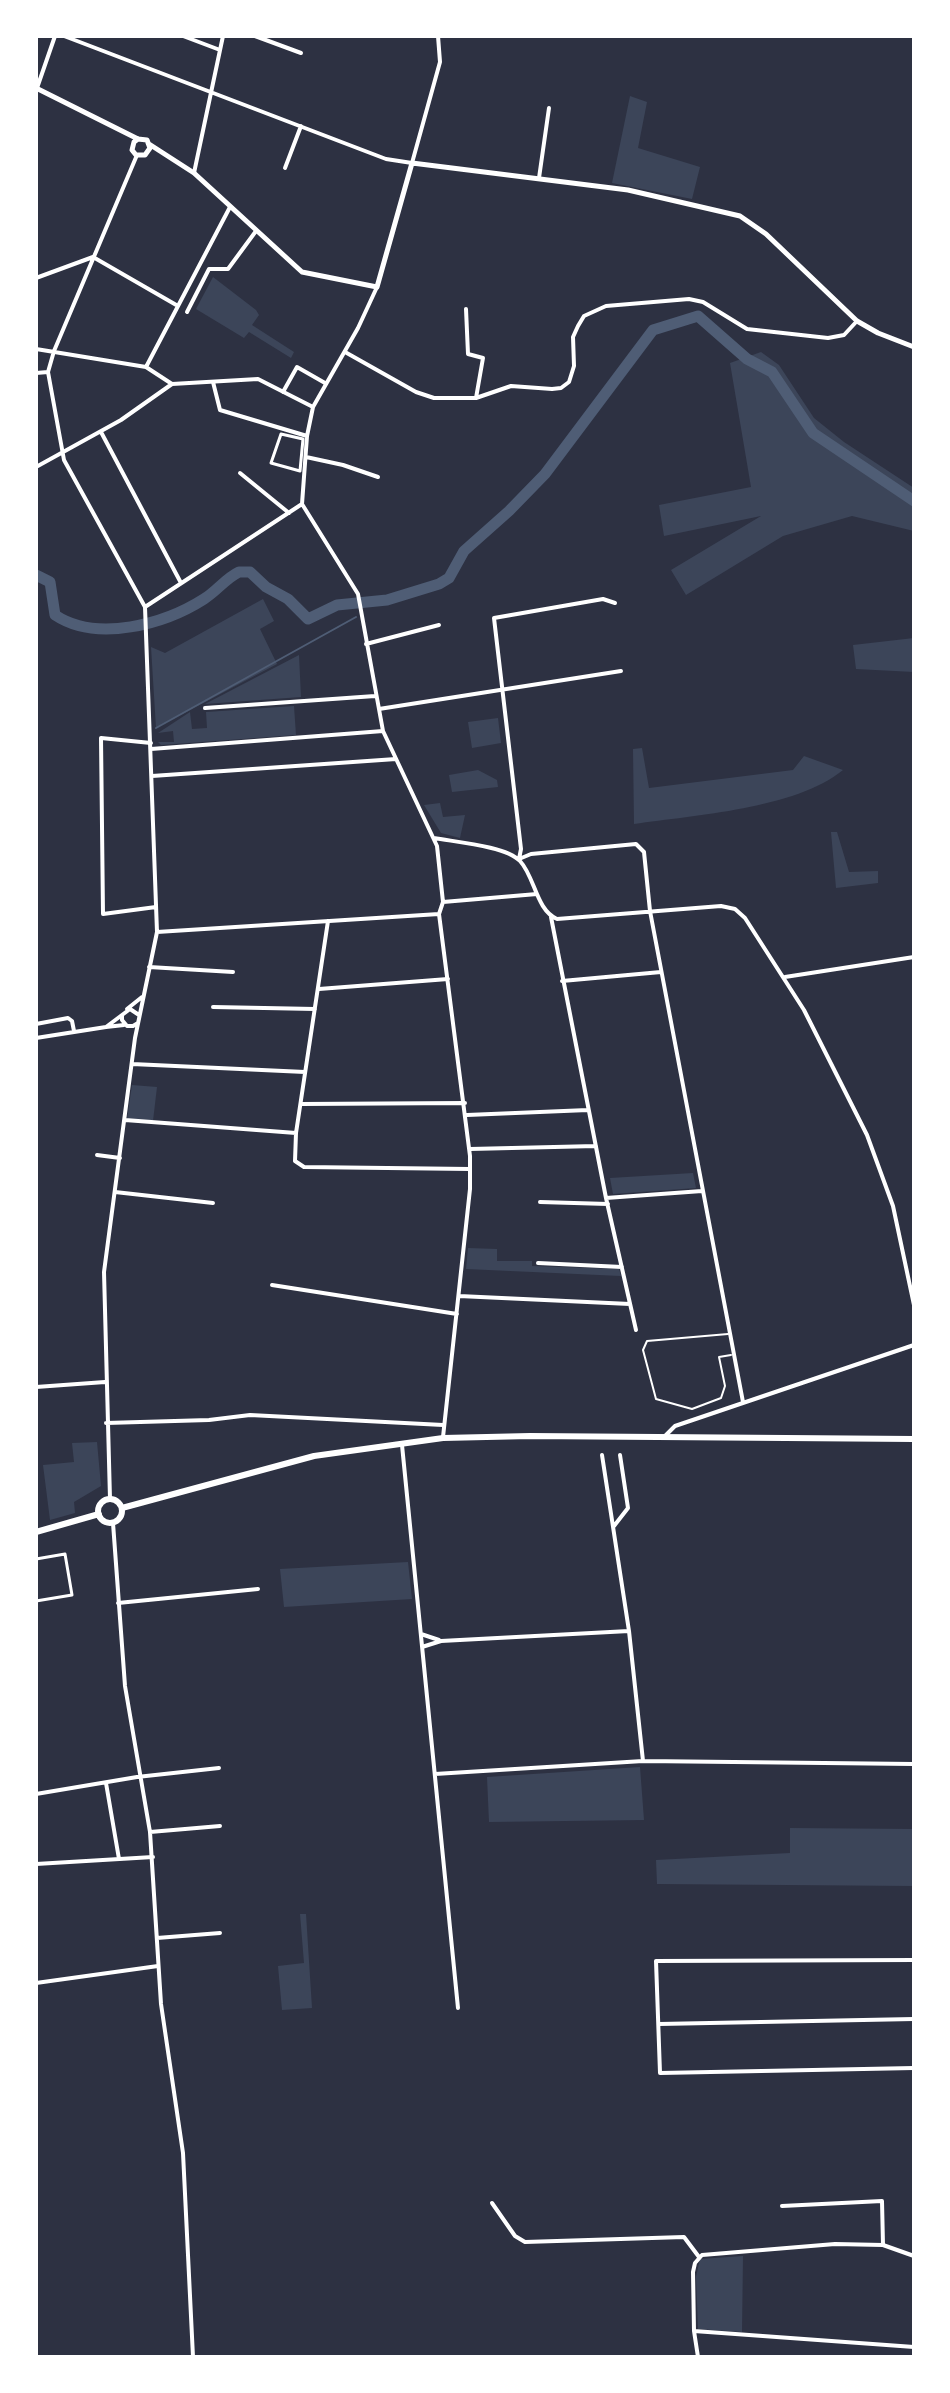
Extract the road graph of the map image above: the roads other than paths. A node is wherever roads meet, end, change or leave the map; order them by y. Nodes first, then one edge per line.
1 (55, 36) edge
2 (64, 36) edge
3 (183, 36) edge
4 (223, 36) edge
5 (255, 36) edge
6 (438, 36) edge
7 (220, 50) junction
8 (301, 53) dead end
9 (36, 88) edge
10 (211, 91) junction
11 (549, 108) dead end
12 (301, 126) junction
13 (136, 141) junction
14 (149, 144) junction
15 (166, 155) junction
16 (140, 156) junction
17 (412, 163) junction
18 (285, 168) dead end
19 (194, 173) junction
20 (539, 178) junction
21 (230, 207) junction
22 (256, 231) junction
23 (93, 257) junction
24 (36, 278) edge
25 (377, 287) junction
26 (178, 306) junction
27 (466, 309) dead end
28 (187, 312) dead end
29 (857, 321) junction
30 (914, 347) edge
31 (36, 349) edge
32 (54, 351) junction
33 (344, 352) junction
34 (146, 367) junction
35 (48, 372) junction
36 (36, 373) edge
37 (213, 382) junction
38 (325, 383) junction
39 (172, 384) junction
40 (283, 392) junction
41 (476, 398) junction
42 (313, 407) junction
43 (101, 432) junction
44 (305, 438) junction
45 (63, 452) junction
46 (306, 457) junction
47 (36, 467) edge
48 (240, 473) dead end
49 (378, 477) dead end
50 (302, 504) junction
51 (289, 513) junction
52 (181, 583) junction
53 (615, 603) dead end
54 (145, 607) junction
55 (439, 625) dead end
56 (366, 644) junction
57 (621, 671) dead end
58 (502, 689) junction
59 (375, 696) junction
60 (205, 708) dead end
61 (378, 709) junction
62 (383, 731) junction
63 (151, 746) junction
64 (396, 759) junction
65 (152, 776) junction
66 (434, 838) junction
67 (519, 859) junction
68 (538, 894) junction
69 (443, 902) junction
70 (156, 907) junction
71 (650, 911) junction
72 (439, 914) junction
73 (551, 916) junction
74 (328, 921) junction
75 (157, 932) junction
76 (914, 957) edge
77 (149, 967) junction
78 (233, 972) dead end
79 (661, 972) junction
80 (785, 977) junction
81 (448, 979) junction
82 (562, 981) junction
83 (318, 989) junction
84 (144, 995) junction
85 (213, 1007) dead end
86 (127, 1009) junction
87 (315, 1009) junction
88 (122, 1015) junction
89 (138, 1020) junction
90 (36, 1024) edge
91 (128, 1026) junction
92 (106, 1027) junction
93 (74, 1031) junction
94 (36, 1038) edge
95 (135, 1038) junction
96 (132, 1064) junction
97 (305, 1072) junction
98 (465, 1103) junction
99 (301, 1104) junction
100 (588, 1110) junction
101 (466, 1115) junction
102 (125, 1120) junction
103 (296, 1133) junction
104 (596, 1146) junction
105 (470, 1149) junction
106 (97, 1155) dead end
107 (120, 1158) junction
108 (470, 1169) junction
109 (702, 1191) junction
110 (115, 1192) junction
111 (607, 1201) junction
112 (540, 1202) dead end
113 (213, 1203) dead end
114 (538, 1263) dead end
115 (622, 1267) junction
116 (272, 1285) dead end
117 (459, 1296) junction
118 (630, 1304) junction
119 (914, 1305) edge
120 (457, 1314) junction
121 (636, 1330) dead end
122 (729, 1334) junction
123 (914, 1345) edge
124 (733, 1355) junction
125 (105, 1382) junction
126 (36, 1387) edge
127 (743, 1402) junction
128 (106, 1423) junction
129 (444, 1425) junction
130 (664, 1437) junction
131 (443, 1438) junction
132 (914, 1439) edge
133 (402, 1442) junction
134 (602, 1455) dead end
135 (620, 1455) dead end
136 (110, 1499) junction
137 (122, 1508) junction
138 (99, 1514) junction
139 (113, 1523) junction
140 (614, 1526) junction
141 (36, 1532) edge
142 (36, 1559) edge
143 (258, 1589) dead end
144 (36, 1601) edge
145 (118, 1603) junction
146 (629, 1631) junction
147 (421, 1634) junction
148 (441, 1641) junction
149 (422, 1647) junction
150 (643, 1761) junction
151 (914, 1764) edge
152 (219, 1768) dead end
153 (435, 1774) junction
154 (141, 1776) junction
155 (106, 1782) junction
156 (36, 1794) edge
157 (220, 1826) dead end
158 (150, 1832) junction
159 (153, 1857) junction
160 (119, 1859) junction
161 (36, 1864) edge
162 (220, 1933) dead end
163 (157, 1938) junction
164 (914, 1960) edge
165 (158, 1966) junction
166 (36, 1983) edge
167 (458, 2008) dead end
168 (914, 2019) edge
169 (659, 2024) junction
170 (914, 2068) edge
171 (492, 2203) dead end
172 (782, 2206) dead end
173 (883, 2245) junction
174 (914, 2256) edge
175 (699, 2257) junction
176 (694, 2331) junction
177 (914, 2347) edge
178 (193, 2357) edge
179 (698, 2357) edge

1 - 9 street
2 - 10 street
3 - 7 street
4 - 7 street
5 - 8 street
6 - 17 street
7 - 10 street
9 - 13 street
10 - 12 street
10 - 19 street
11 - 20 street
12 - 17 street
12 - 18 street
13 - 14 street
13 - 16 street
14 - 15 street
14 - 16 street
15 - 16 street
15 - 19 street
16 - 23 street
17 - 20 street
17 - 25 street
19 - 21 street
20 - 29 street
21 - 22 street
21 - 26 street
22 - 25 street
22 - 28 street
23 - 24 street
23 - 26 street
23 - 32 street
25 - 33 street
26 - 34 street
27 - 41 street
29 - 30 street
29 - 41 street
31 - 32 street
32 - 34 street
32 - 35 street
33 - 38 street
33 - 41 street
34 - 39 street
35 - 36 street
35 - 45 street
37 - 39 street
37 - 40 street
37 - 44 street
38 - 40 street
38 - 42 street
39 - 43 street
40 - 42 street
42 - 44 street
43 - 45 street
43 - 52 street
44 - 44 street
44 - 46 street
45 - 47 street
45 - 54 street
46 - 49 street
46 - 50 street
48 - 51 street
50 - 51 street
50 - 56 street
51 - 52 street
52 - 54 street
53 - 58 street
54 - 63 street
55 - 56 street
56 - 59 street
57 - 58 street
58 - 61 street
58 - 67 street
59 - 60 street
59 - 61 street
61 - 62 street
62 - 63 street
62 - 64 street
63 - 65 street
63 - 70 street
64 - 65 street
64 - 66 street
65 - 70 street
66 - 67 street
66 - 69 street
67 - 68 street
67 - 71 street
68 - 69 street
68 - 73 street
69 - 72 street
70 - 75 street
71 - 73 street
71 - 79 street
71 - 80 street
72 - 74 street
72 - 81 street
73 - 82 street
74 - 75 street
74 - 83 street
75 - 77 street
76 - 80 street
77 - 78 street
77 - 84 street
79 - 82 street
79 - 109 street
80 - 119 street
81 - 83 street
81 - 98 street
82 - 100 street
83 - 87 street
84 - 86 street
84 - 89 street
85 - 87 street
86 - 88 street
86 - 89 street
87 - 97 street
88 - 91 street
88 - 92 street
89 - 91 street
89 - 95 street
90 - 93 street
91 - 92 street
91 - 95 street
92 - 93 street
93 - 94 street
95 - 96 street
96 - 97 street
96 - 102 street
97 - 99 street
98 - 99 street
98 - 101 street
99 - 103 street
100 - 101 street
100 - 104 street
101 - 105 street
102 - 103 street
102 - 107 street
103 - 108 street
104 - 105 street
104 - 111 street
105 - 108 street
106 - 107 street
107 - 110 street
108 - 117 street
109 - 111 street
109 - 122 street
110 - 113 street
110 - 125 street
111 - 112 street
111 - 115 street
114 - 115 street
115 - 118 street
116 - 120 street
117 - 118 street
117 - 120 street
118 - 121 street
120 - 129 street
122 - 124 street
122 - 124 lane
123 - 127 street
124 - 127 street
125 - 126 street
125 - 128 street
127 - 130 street
128 - 129 street
128 - 136 street
129 - 131 street
130 - 131 main road
130 - 132 main road
131 - 133 main road
133 - 137 main road
133 - 147 street
134 - 140 street
135 - 140 street
136 - 137 main road
136 - 138 main road
137 - 139 main road
138 - 139 main road
138 - 141 main road
139 - 145 street
140 - 146 street
142 - 144 street
143 - 145 street
145 - 154 street
146 - 148 street
146 - 150 street
147 - 148 street
147 - 149 street
148 - 149 street
149 - 153 street
150 - 151 street
150 - 153 street
152 - 154 street
153 - 167 street
154 - 155 street
154 - 158 street
155 - 156 street
155 - 160 street
157 - 158 street
158 - 159 street
159 - 160 street
159 - 163 street
160 - 161 street
162 - 163 street
163 - 165 street
164 - 169 street
165 - 166 street
165 - 178 street
168 - 169 street
169 - 170 street
171 - 175 street
172 - 173 street
173 - 174 street
173 - 175 street
175 - 176 street
176 - 177 street
176 - 179 street

